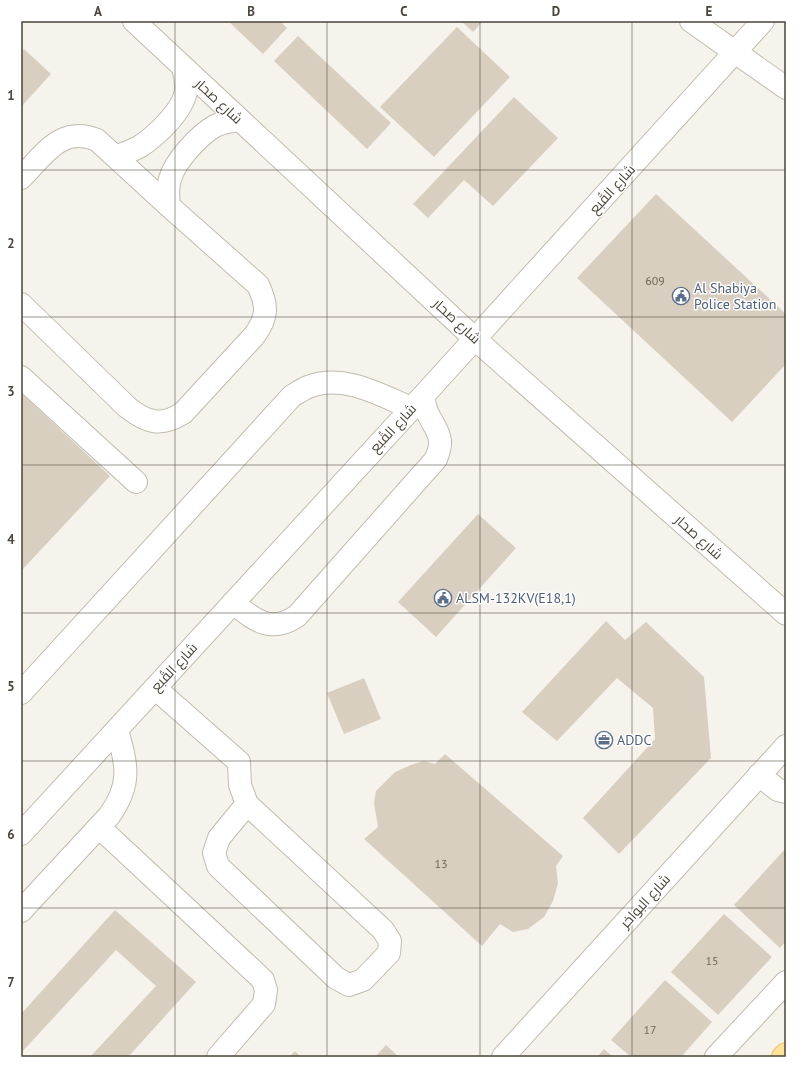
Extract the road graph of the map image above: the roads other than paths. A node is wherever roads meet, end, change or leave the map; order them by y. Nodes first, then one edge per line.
1 (134, 21) edge
2 (692, 21) edge
3 (763, 21) edge
4 (734, 52) junction
5 (183, 67) junction
6 (786, 88) edge
7 (239, 120) junction
8 (116, 156) junction
9 (21, 178) edge
10 (169, 206) junction
11 (21, 304) edge
12 (475, 339) junction
13 (21, 377) edge
14 (417, 402) junction
15 (136, 482) dead end
16 (233, 603) junction
17 (786, 614) edge
18 (155, 688) junction
19 (21, 693) edge
20 (117, 730) junction
21 (786, 746) edge
22 (759, 775) junction
23 (786, 792) edge
24 (247, 804) junction
25 (99, 827) junction
26 (21, 834) edge
27 (21, 911) edge
28 (786, 982) edge
29 (786, 1054) edge
30 (218, 1057) edge
31 (503, 1057) edge
32 (716, 1057) edge
33 (783, 1057) edge

1 - 5 street, شارع صحار
2 - 4 street
3 - 4 street, شارع القُبع
4 - 6 street
4 - 12 street, شارع القُبع
5 - 7 street, شارع صحار
5 - 8 street
7 - 10 street
7 - 12 street, شارع صحار
8 - 9 street
8 - 10 street
10 - 11 street
12 - 14 street, شارع القُبع
12 - 17 street, شارع صحار
13 - 15 street
14 - 16 street, شارع القُبع
14 - 16 street
14 - 19 street
16 - 18 street, شارع القُبع
18 - 20 street, شارع القُبع
18 - 24 street
20 - 25 street
20 - 26 street, شارع القُبع
21 - 22 street, شارع البواخر
22 - 23 street
22 - 31 street, شارع البواخر
24 - 24 street
25 - 27 street
25 - 30 street
28 - 32 street
29 - 33 main road

